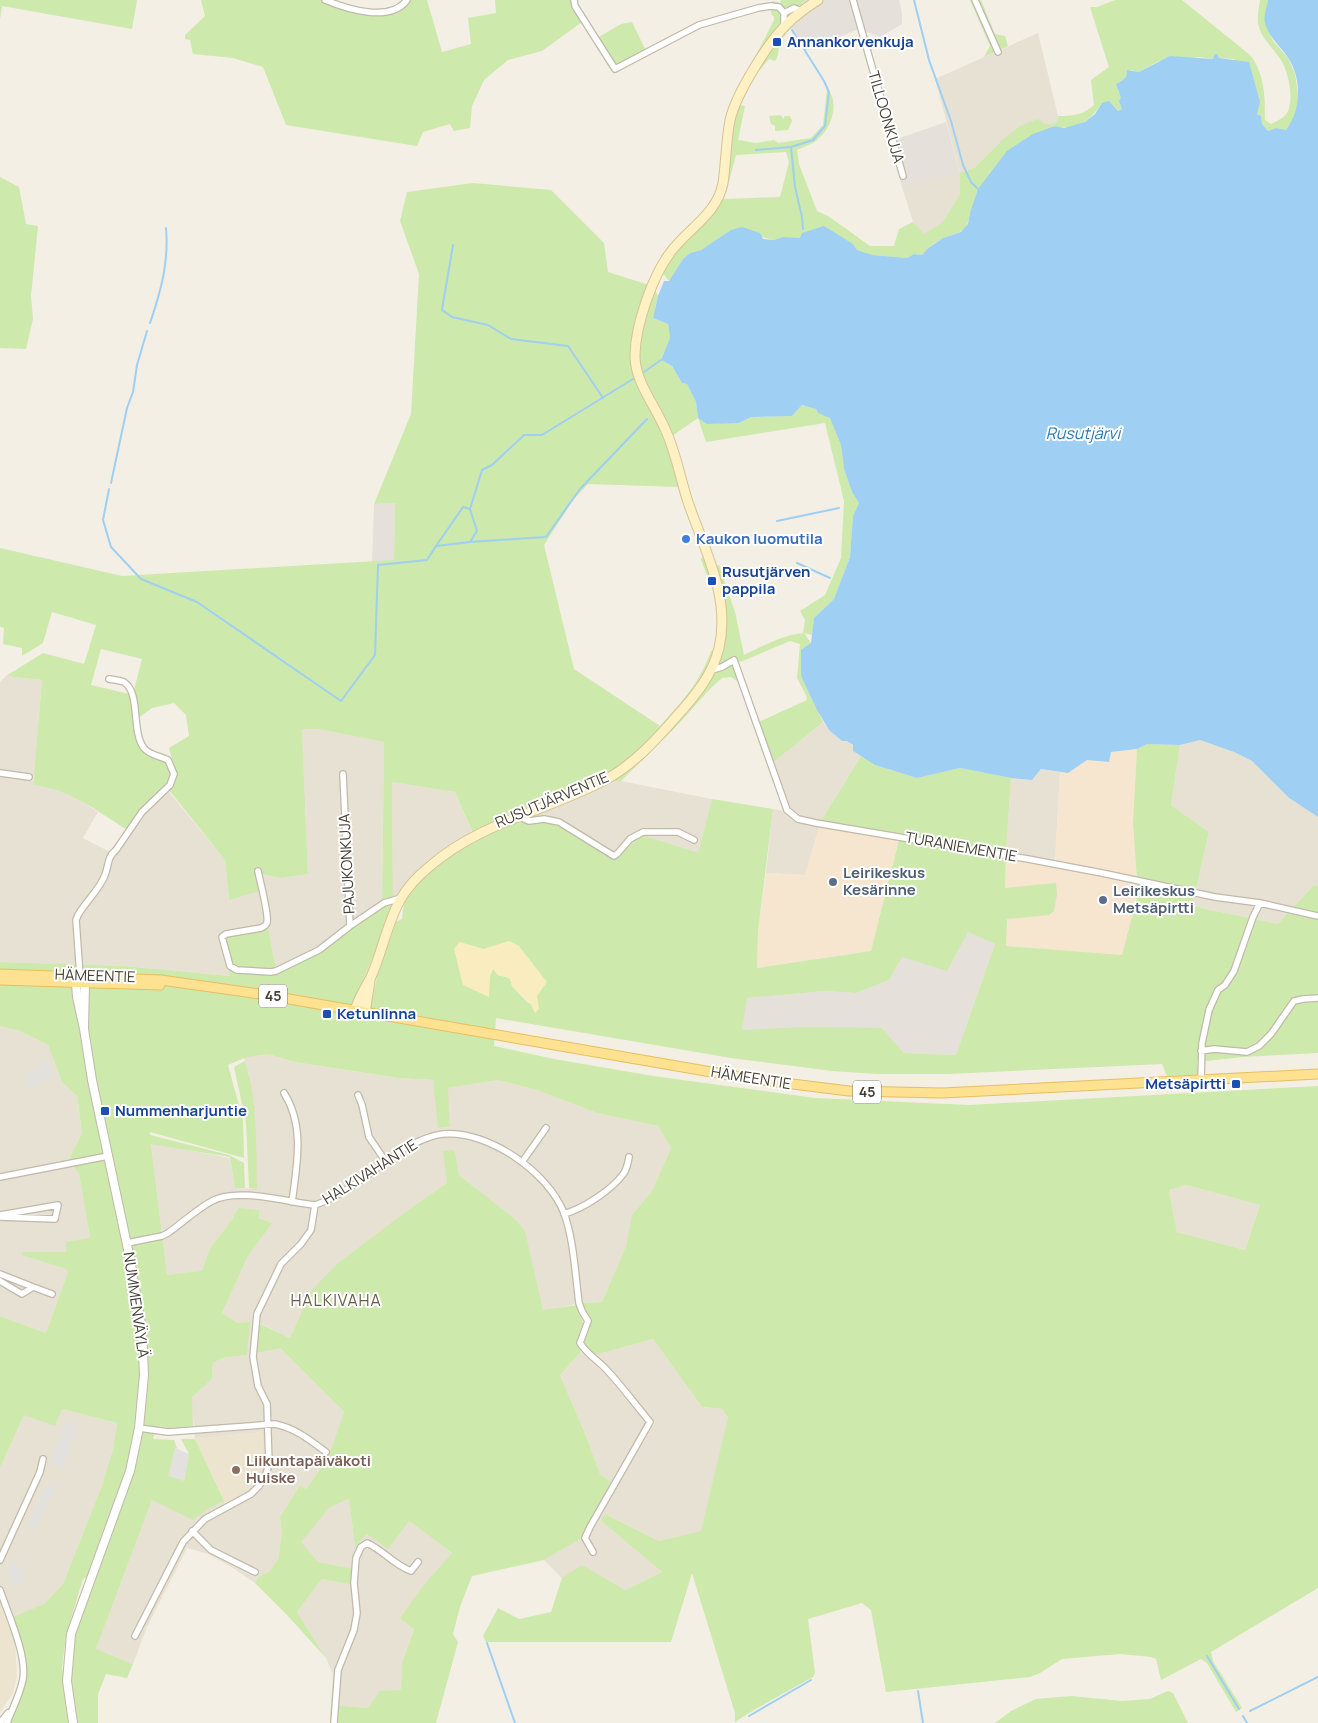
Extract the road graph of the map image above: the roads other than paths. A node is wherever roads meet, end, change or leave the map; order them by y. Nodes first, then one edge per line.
1 (325, 0) edge
2 (407, 0) edge
3 (574, 0) edge
4 (818, 0) edge
5 (853, 0) edge
6 (976, 0) edge
7 (801, 11) junction
8 (784, 14) junction
9 (785, 25) junction
10 (998, 52) dead end
11 (903, 176) dead end
12 (712, 670) junction
13 (108, 679) dead end
14 (0, 773) edge
15 (342, 774) dead end
16 (29, 777) dead end
17 (518, 816) junction
18 (694, 840) dead end
19 (258, 872) dead end
20 (401, 898) junction
21 (1260, 903) junction
22 (1318, 916) edge
23 (350, 926) junction
24 (0, 974) edge
25 (370, 978) junction
26 (0, 980) edge
27 (80, 981) junction
28 (1318, 998) edge
29 (355, 1011) junction
30 (365, 1013) junction
31 (1201, 1051) junction
32 (1318, 1074) edge
33 (1201, 1080) junction
34 (284, 1093) dead end
35 (358, 1095) dead end
36 (546, 1128) dead end
37 (108, 1156) junction
38 (629, 1158) dead end
39 (386, 1162) junction
40 (522, 1162) junction
41 (0, 1177) edge
42 (292, 1202) junction
43 (315, 1205) junction
44 (564, 1214) junction
45 (0, 1216) edge
46 (127, 1243) junction
47 (0, 1274) edge
48 (0, 1281) edge
49 (32, 1288) junction
50 (52, 1294) dead end
51 (268, 1424) junction
52 (139, 1428) junction
53 (326, 1452) dead end
54 (43, 1458) dead end
55 (192, 1531) junction
56 (593, 1552) dead end
57 (0, 1560) edge
58 (418, 1562) dead end
59 (255, 1572) dead end
60 (0, 1590) edge
61 (135, 1636) dead end
62 (10, 1712) junction
63 (0, 1723) edge
64 (7, 1723) edge
65 (73, 1723) edge
66 (334, 1723) edge

1 - 2 street
3 - 8 street
4 - 7 main road, RUSUTJÄRVENTIE
5 - 11 street, TILLOONKUJA
6 - 10 street
7 - 8 street
7 - 9 main road, RUSUTJÄRVENTIE
8 - 9 street
9 - 12 main road, RUSUTJÄRVENTIE
12 - 17 main road, RUSUTJÄRVENTIE
12 - 21 street, TURANIEMENTIE
13 - 27 street
14 - 16 street
15 - 23 street, PAJUKONKUJA
17 - 18 street
17 - 20 main road, RUSUTJÄRVENTIE
19 - 23 street
20 - 23 street, PAJUKONKUJA
20 - 25 main road, RUSUTJÄRVENTIE
21 - 22 street, TURANIEMENTIE
21 - 31 street
24 - 27 main road, HÄMEENTIE / 45
25 - 29 main road, RUSUTJÄRVENTIE
25 - 30 main road, RUSUTJÄRVENTIE
26 - 27 main road, HÄMEENTIE / 45
27 - 29 main road, HÄMEENTIE / 45
27 - 37 street, NUMMENVÄYLÄ
28 - 31 street
29 - 30 main road, HÄMEENTIE / 45
30 - 33 main road, HÄMEENTIE / 45
31 - 33 street
32 - 33 main road, HÄMEENTIE / 45
34 - 42 street
35 - 39 street
36 - 40 street
37 - 41 street
37 - 46 street, NUMMENVÄYLÄ
38 - 44 street
39 - 40 street, HALKIVAHANTIE
39 - 43 street, HALKIVAHANTIE
40 - 44 street, HALKIVAHANTIE
42 - 43 street, HALKIVAHANTIE
42 - 46 street, HALKIVAHANTIE
43 - 51 street
44 - 56 street, HALKIVAHANTIE
45 - 45 street
46 - 52 street, NUMMENVÄYLÄ
47 - 49 street
48 - 49 street
49 - 50 street
51 - 52 street
51 - 53 street
51 - 55 street
52 - 65 street, NUMMENVÄYLÄ
54 - 57 street
55 - 59 street
55 - 61 street
58 - 66 street
60 - 62 street
62 - 63 street
62 - 64 street

